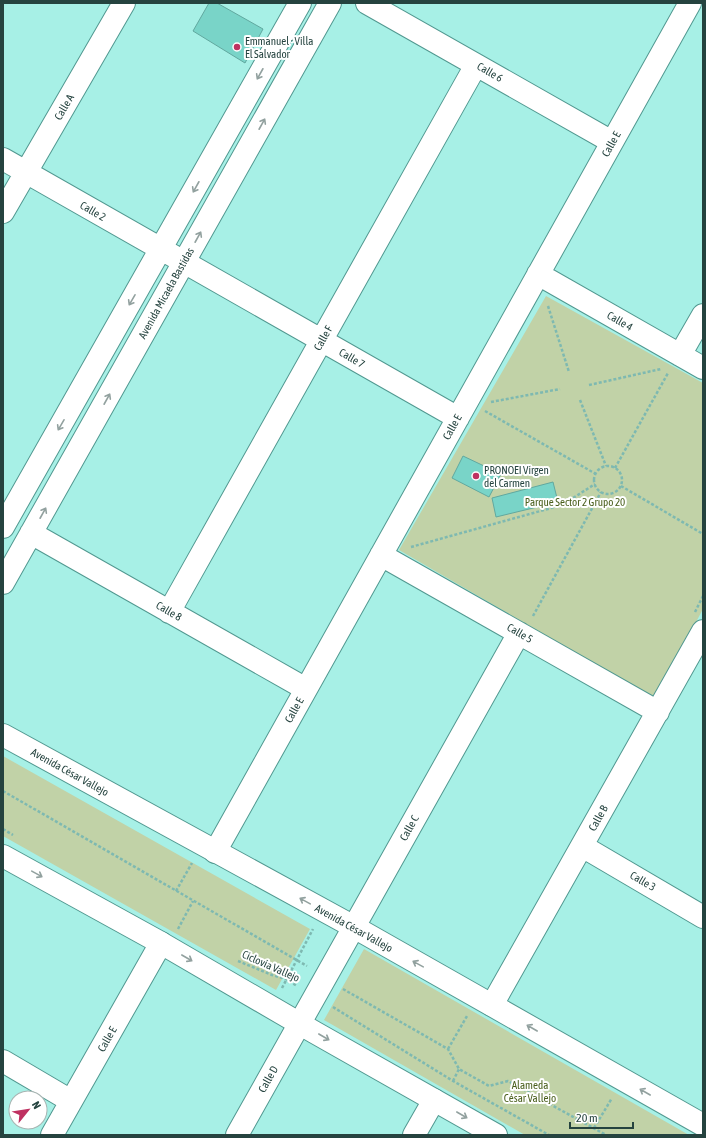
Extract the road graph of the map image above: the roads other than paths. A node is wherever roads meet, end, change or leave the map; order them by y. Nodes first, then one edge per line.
1 (124, 3) edge
2 (300, 3) edge
3 (330, 3) edge
4 (367, 3) edge
5 (690, 3) edge
6 (696, 3) edge
7 (703, 7) edge
8 (476, 65) junction
9 (612, 142) junction
10 (3, 159) edge
11 (26, 172) junction
12 (3, 212) edge
13 (161, 249) junction
14 (184, 262) junction
15 (538, 274) junction
16 (703, 315) edge
17 (321, 341) junction
18 (676, 359) junction
19 (703, 368) edge
20 (469, 409) junction
21 (5, 521) edge
22 (31, 533) junction
23 (381, 555) junction
24 (3, 583) edge
25 (169, 612) junction
26 (698, 624) edge
27 (521, 634) junction
28 (306, 689) junction
29 (658, 712) junction
30 (3, 735) edge
31 (582, 846) junction
32 (215, 852) junction
33 (3, 856) edge
34 (703, 917) edge
35 (354, 928) junction
36 (165, 945) junction
37 (492, 1006) junction
38 (300, 1023) junction
39 (3, 1061) edge
40 (434, 1100) junction
41 (72, 1101) junction
42 (703, 1125) edge
43 (52, 1135) edge
44 (237, 1135) edge
45 (414, 1135) edge
46 (496, 1135) edge

1 - 11 street, Calle A
2 -> 13 street
14 -> 3 street, Avenida Micaela Bastidas
4 - 8 street, Calle 6
5 - 9 street, Calle E
6 - 7 street
8 - 9 street, Calle 6
8 - 17 street, Calle F
9 - 15 street, Calle E
10 - 11 street, Calle 2
11 - 12 street, Calle A
11 - 13 street, Calle 2
13 - 14 street, Calle 2
13 -> 21 street
14 - 17 street, Calle 7
22 -> 14 street, Avenida Micaela Bastidas
15 - 18 street, Calle 4
15 - 20 street, Calle E
16 - 18 street
17 - 20 street, Calle 7
17 - 25 street, Calle F
18 - 19 street, Calle 4
20 - 23 street, Calle E
22 - 24 street, Avenida Micaela Bastidas
22 - 25 street, Calle 8
23 - 27 street, Calle 5
23 - 28 street, Calle E
25 - 28 street, Calle 8
26 - 29 street, Calle B
27 - 29 street, Calle 5
27 - 35 street, Calle C
28 - 32 street, Calle E
29 - 31 street, Calle B
30 - 32 street, Avenida César Vallejo
31 - 34 street, Calle 3
31 - 37 street, Calle B
35 -> 32 street, Avenida César Vallejo
33 -> 36 street
37 -> 35 street, Avenida César Vallejo
35 - 38 street, Calle C
36 -> 38 street
36 - 41 street, Calle E
42 -> 37 street, Avenida César Vallejo
38 -> 40 street
38 - 44 street, Calle D
39 - 41 street
40 - 45 street
40 -> 46 street
41 - 43 street, Calle E

